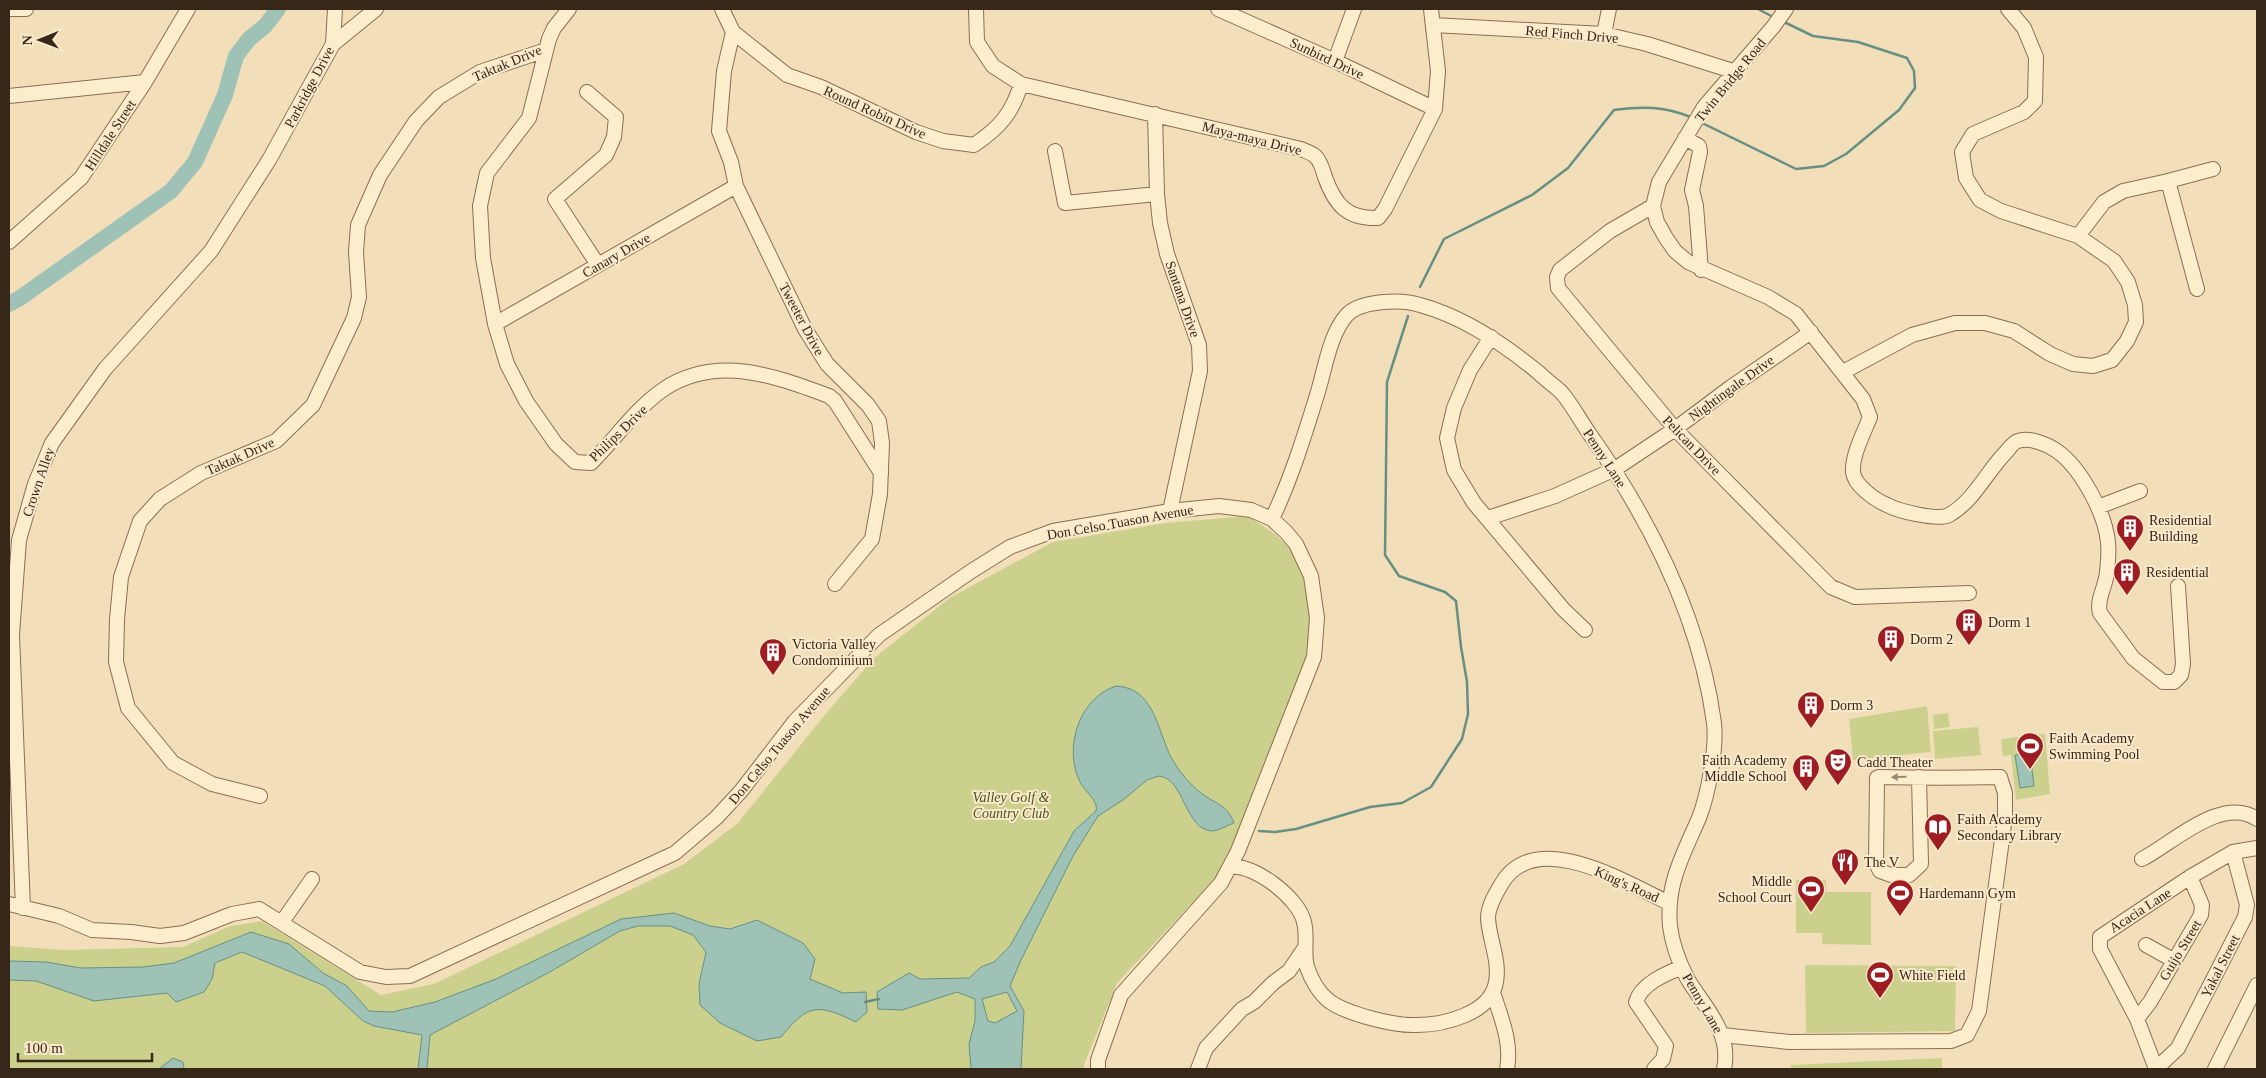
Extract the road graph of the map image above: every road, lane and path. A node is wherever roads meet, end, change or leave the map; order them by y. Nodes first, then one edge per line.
1 (9, 9) edge
2 (26, 9) edge
3 (188, 9) edge
4 (335, 9) edge
5 (376, 9) edge
6 (569, 9) edge
7 (722, 9) edge
8 (976, 9) edge
9 (1218, 9) edge
10 (1354, 9) edge
11 (1431, 9) edge
12 (1609, 9) edge
13 (1786, 9) edge
14 (2008, 9) edge
15 (1433, 25) junction
16 (733, 32) junction
17 (1604, 34) junction
18 (334, 44) junction
19 (751, 46) junction
20 (546, 50) junction
21 (1335, 61) junction
22 (725, 66) junction
23 (1736, 72) junction
24 (144, 82) junction
25 (1021, 84) junction
26 (587, 92) dead end
27 (9, 96) edge
28 (1435, 109) junction
29 (1155, 114) junction
30 (1687, 136) junction
31 (1055, 150) dead end
32 (269, 160) joint
33 (2213, 169) dead end
34 (2168, 181) junction
35 (736, 186) junction
36 (1157, 194) junction
37 (1653, 206) junction
38 (2078, 236) junction
39 (9, 242) edge
40 (598, 265) junction
41 (1701, 270) junction
42 (2197, 289) dead end
43 (496, 324) junction
44 (1811, 332) junction
45 (1492, 337) junction
46 (1843, 372) junction
47 (1675, 429) junction
48 (1614, 469) junction
49 (881, 473) junction
50 (2140, 491) dead end
51 (2098, 507) junction
52 (1170, 511) junction
53 (1488, 518) junction
54 (1272, 519) junction
55 (835, 584) dead end
56 (2178, 586) dead end
57 (1969, 593) dead end
58 (1585, 630) dead end
59 (1920, 777) junction
60 (260, 796) dead end
61 (2257, 819) edge
62 (2257, 848) edge
63 (2233, 852) junction
64 (2142, 860) dead end
65 (1230, 867) junction
66 (2190, 877) junction
67 (312, 879) dead end
68 (1669, 903) junction
69 (9, 904) edge
70 (23, 908) junction
71 (282, 922) junction
72 (2146, 945) dead end
73 (1304, 949) junction
74 (2173, 960) junction
75 (1682, 967) junction
76 (2257, 985) edge
77 (1492, 992) junction
78 (2137, 1019) junction
79 (1722, 1034) junction
80 (1098, 1069) edge
81 (1198, 1069) edge
82 (1507, 1069) edge
83 (1654, 1069) edge
84 (1724, 1069) edge
85 (2156, 1069) edge
86 (2215, 1069) edge

1 - 2 street
3 - 24 street, Hilldale Street
4 - 18 street, Parkridge Drive
5 - 18 street
6 - 20 street, Taktak Drive
7 - 16 street, Round Robin Drive
8 - 25 street
9 - 21 street, Sunbird Drive
10 - 21 street
11 - 15 street, Maya-maya Drive
12 - 17 street
13 - 23 street, Twin Bridge Road
14 - 38 street
15 - 17 street, Red Finch Drive
15 - 28 street, Maya-maya Drive
16 - 19 street, Round Robin Drive
16 - 22 street, Tweeter Drive
17 - 23 street, Red Finch Drive
18 - 32 street, Parkridge Drive
19 - 22 street
19 - 25 street, Round Robin Drive
20 - 43 street, Philips Drive
20 - 60 street, Taktak Drive
21 - 28 street, Sunbird Drive
22 - 35 street, Tweeter Drive
23 - 30 street, Twin Bridge Road
24 - 27 street
24 - 39 street, Hilldale Street
25 - 29 street, Maya-maya Drive
26 - 40 street
28 - 29 street, Maya-maya Drive
29 - 36 street, Santana Drive
30 - 37 street, Twin Bridge Road
30 - 41 street
31 - 36 street
32 - 70 street, Crown Alley
33 - 34 street
34 - 38 street
34 - 42 street
35 - 40 street, Canary Drive
35 - 49 street, Tweeter Drive
36 - 52 street, Santana Drive
37 - 41 street
37 - 47 street, Pelican Drive
38 - 46 street
40 - 43 street, Canary Drive
41 - 44 street
43 - 49 street, Philips Drive
44 - 46 street
44 - 47 street, Nightingale Drive
45 - 48 street, Penny Lane
45 - 53 street
45 - 54 street, Penny Lane
46 - 51 street
47 - 48 street, Nightingale Drive
47 - 57 street, Pelican Drive
48 - 53 street, Nightingale Drive
48 - 68 street, Penny Lane
49 - 55 street, Tweeter Drive
50 - 51 street
51 - 56 street
52 - 54 street, Don Celso Tuason Avenue
52 - 71 street, Don Celso Tuason Avenue
53 - 58 street
54 - 65 street, Don Celso Tuason Avenue
59 -> 59 street
59 - 79 street
61 - 64 street
62 - 63 street, Acacia Lane
63 - 66 street, Acacia Lane
63 - 85 street, Yakal Street
65 - 73 street
65 - 80 street, Don Celso Tuason Avenue
66 - 74 street, Guijo Street
66 - 78 street, Acacia Lane
67 - 71 street
68 - 75 street, Penny Lane
68 - 77 street, King's Road
69 - 70 street, Don Celso Tuason Avenue
70 - 71 street, Don Celso Tuason Avenue
72 - 74 street
73 - 77 street
73 - 81 street
74 - 78 street, Guijo Street
75 - 79 street, Penny Lane
75 - 83 street, Penny Lane
76 - 86 street
77 - 82 street
78 - 85 street, Acacia Lane
79 - 84 street, Penny Lane

